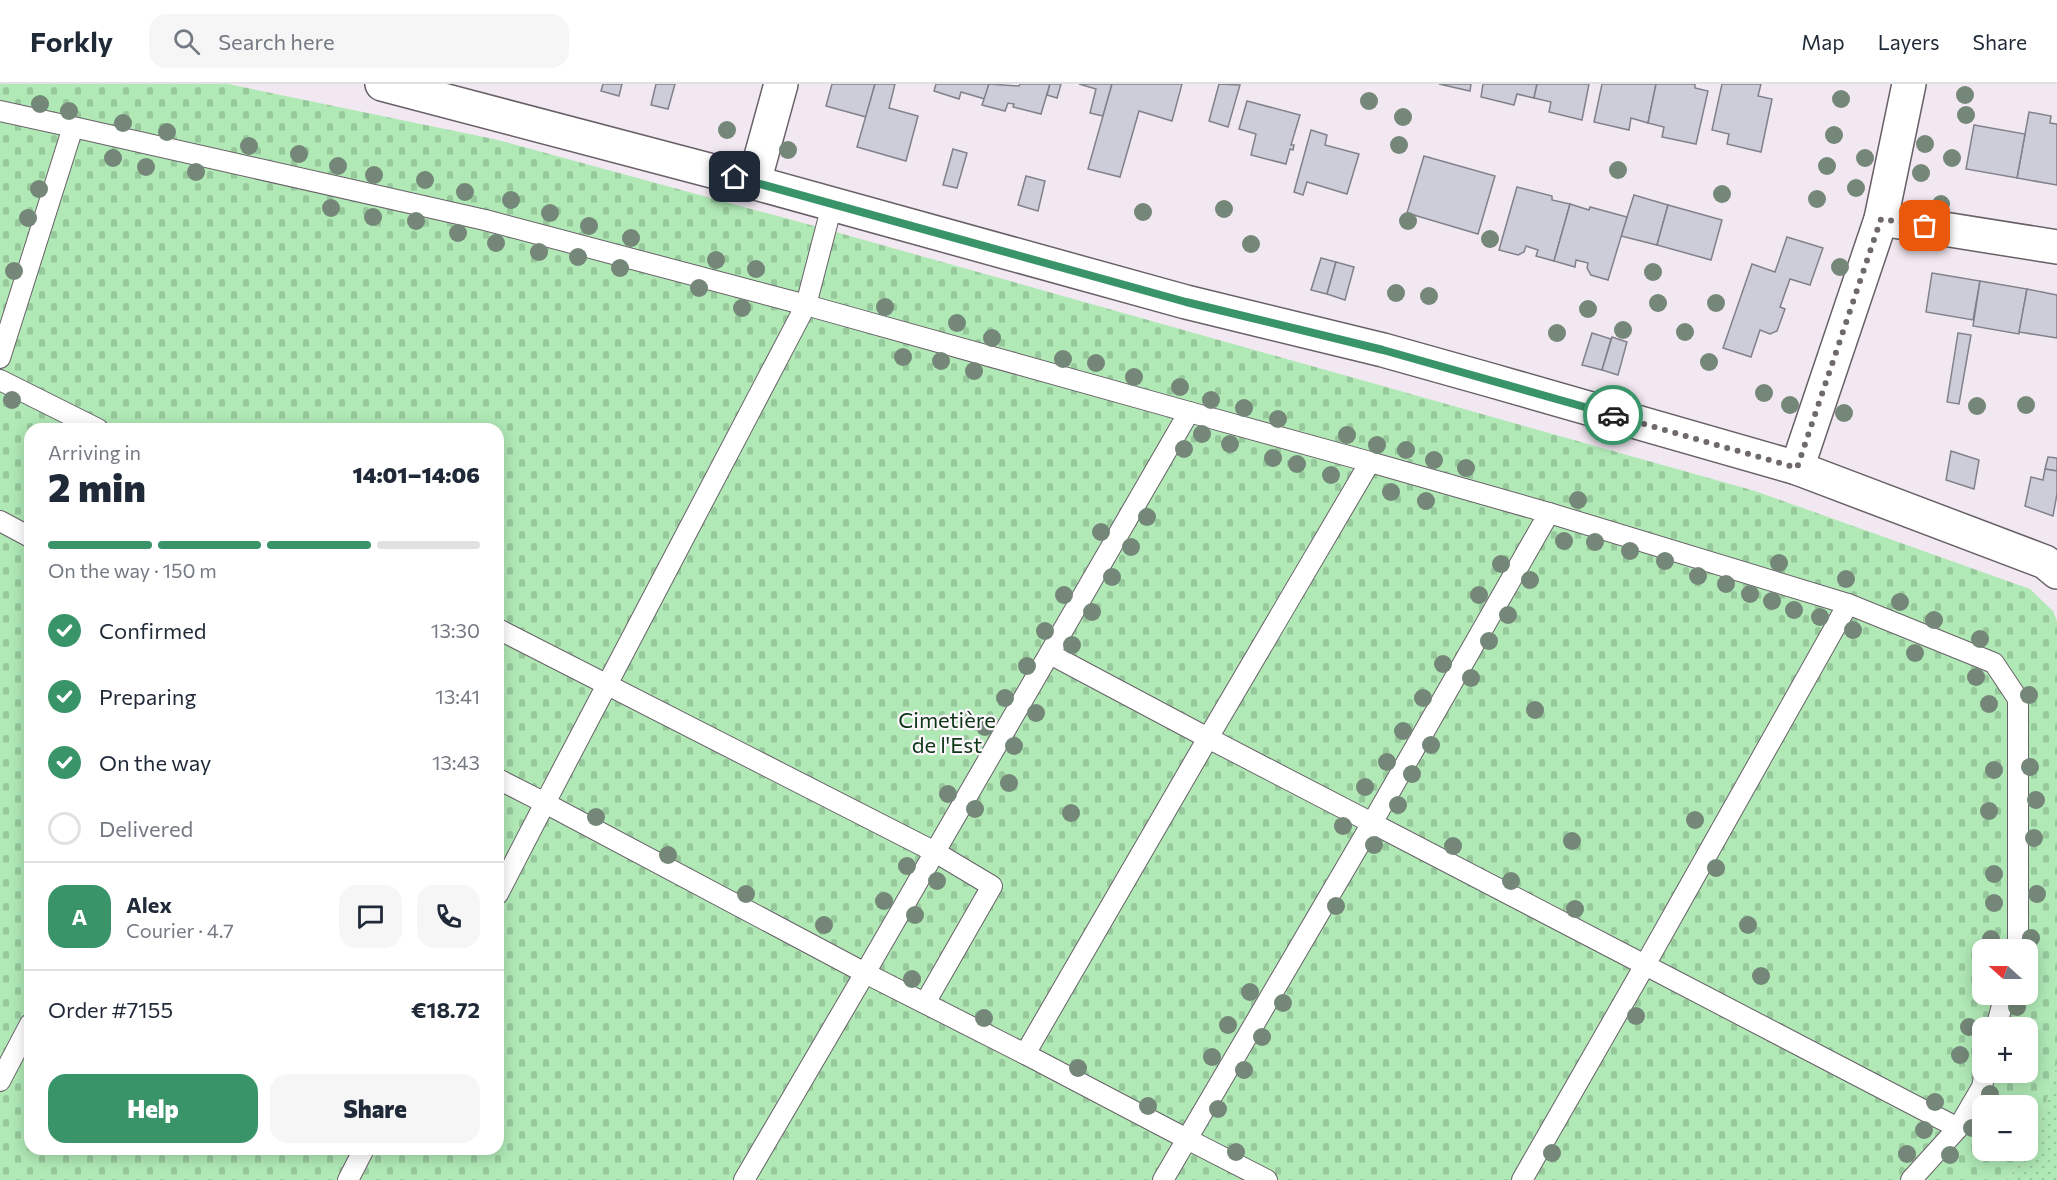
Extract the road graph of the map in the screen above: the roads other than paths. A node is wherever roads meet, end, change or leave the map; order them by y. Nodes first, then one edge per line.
1 (382, 84) edge
2 (781, 84) edge
3 (1909, 84) edge
4 (0, 111) edge
5 (73, 127) junction
6 (754, 182) junction
7 (832, 205) junction
8 (1881, 219) junction
9 (2057, 247) edge
10 (806, 305) junction
11 (0, 358) edge
12 (0, 380) edge
13 (1189, 412) junction
14 (86, 423) edge
15 (1370, 462) junction
16 (1797, 468) junction
17 (1549, 513) junction
18 (0, 521) edge
19 (24, 534) edge
20 (2057, 572) edge
21 (1848, 604) junction
22 (504, 633) edge
23 (1050, 654) junction
24 (607, 684) junction
25 (1208, 738) junction
26 (504, 782) edge
27 (545, 803) junction
28 (1372, 823) junction
29 (935, 852) junction
30 (504, 882) edge
31 (2018, 939) edge
32 (1645, 965) junction
33 (865, 973) junction
34 (925, 1003) junction
35 (24, 1035) edge
36 (1025, 1054) junction
37 (0, 1081) edge
38 (1983, 1083) edge
39 (1958, 1128) junction
40 (1187, 1139) junction
41 (361, 1155) edge
42 (348, 1180) edge
43 (744, 1180) edge
44 (1163, 1180) edge
45 (1267, 1180) edge
46 (1522, 1180) edge
47 (1911, 1180) edge

1 - 6 street
2 - 6 street
3 - 8 street
4 - 5 lane
5 - 10 lane
5 - 11 lane
6 - 7 street
7 - 10 lane
7 - 16 street
8 - 9 street
8 - 16 street
10 - 13 lane
10 - 24 lane
12 - 14 lane
13 - 15 lane
13 - 23 lane
15 - 17 lane
15 - 25 lane
16 - 20 street
17 - 21 lane
17 - 28 lane
18 - 19 lane
21 - 31 lane
21 - 32 lane
22 - 24 lane
23 - 25 lane
23 - 29 lane
24 - 27 lane
24 - 29 lane
25 - 28 lane
25 - 36 lane
26 - 27 lane
27 - 30 lane
27 - 33 lane
28 - 32 lane
28 - 40 lane
29 - 33 lane
29 - 34 lane
32 - 39 lane
32 - 46 lane
33 - 34 lane
33 - 43 lane
34 - 36 lane
35 - 37 lane
36 - 40 lane
38 - 39 lane
39 - 47 lane
40 - 44 lane
40 - 45 lane
41 - 42 lane

